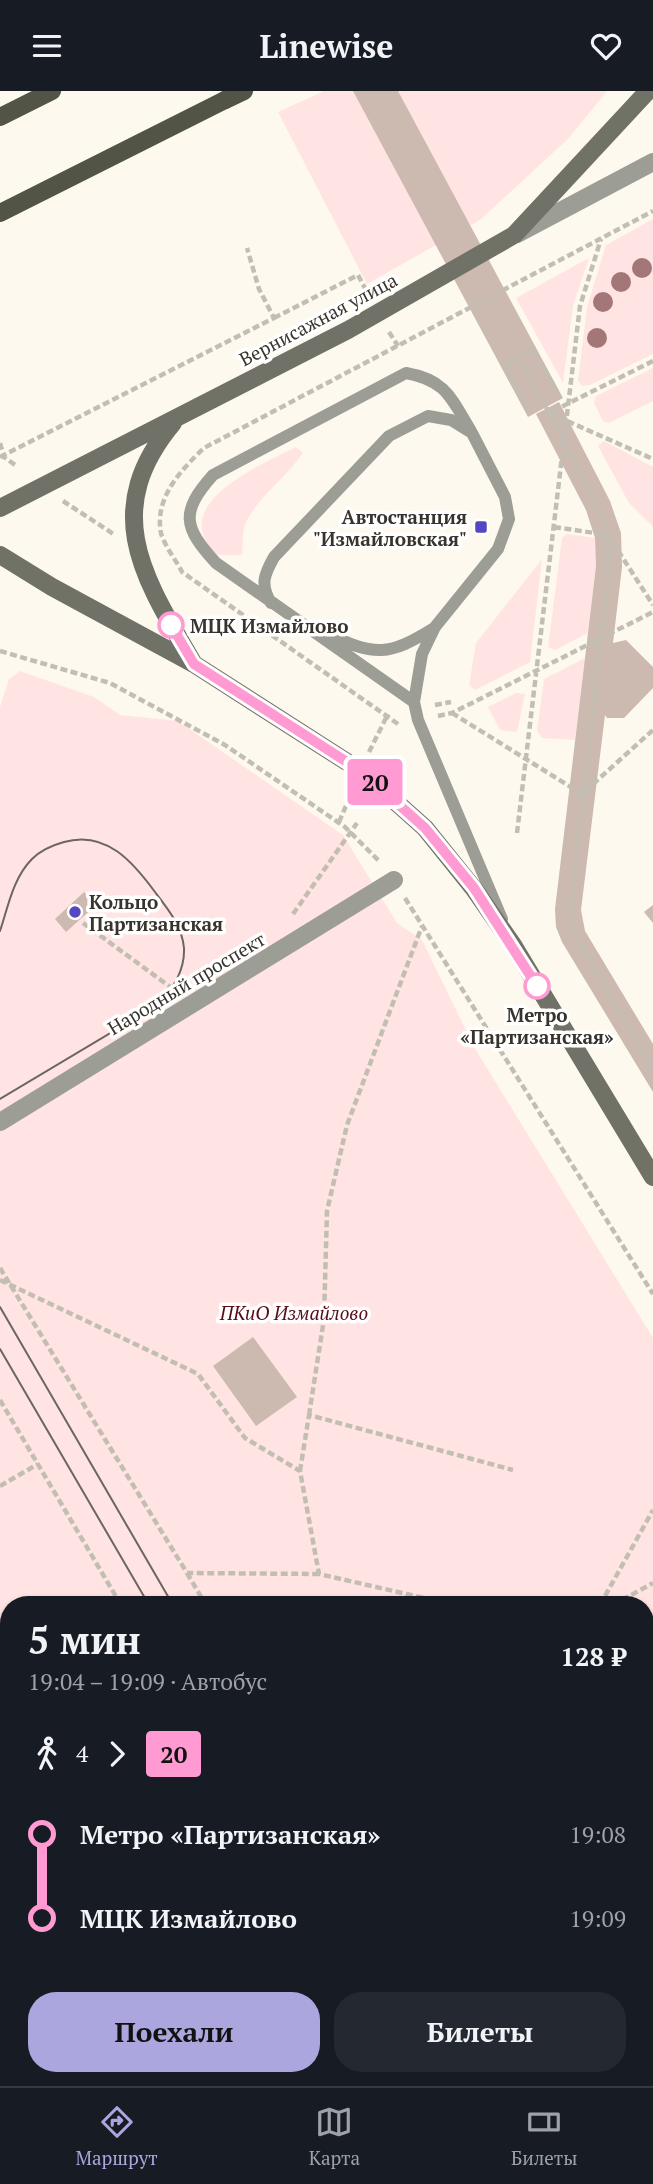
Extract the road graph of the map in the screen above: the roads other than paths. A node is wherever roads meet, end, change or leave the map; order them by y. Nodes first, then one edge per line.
1 (52, 91) edge
2 (244, 91) edge
3 (648, 91) edge
4 (0, 117) edge
5 (653, 162) edge
6 (0, 213) edge
7 (514, 235) junction
8 (179, 416) junction
9 (472, 433) junction
10 (0, 508) edge
11 (0, 555) edge
12 (271, 603) junction
13 (292, 617) junction
14 (435, 627) junction
15 (194, 664) junction
16 (415, 706) junction
17 (394, 880) road end
18 (513, 946) junction
19 (0, 1122) edge
20 (653, 1177) edge

1 - 4 main road
2 - 6 main road, bridge
3 - 7 main road
5 - 7 street, Вернисажная улица
7 - 8 main road, Вернисажная улица
8 - 10 main road, Вернисажная улица
8 - 15 main road
9 - 12 lane
9 - 12 lane
9 - 14 lane
11 - 15 main road
12 - 13 lane
13 - 14 lane
13 - 16 lane
14 - 16 lane
15 - 18 main road
16 - 18 lane
17 - 19 street, Народный проспект
18 - 20 main road

